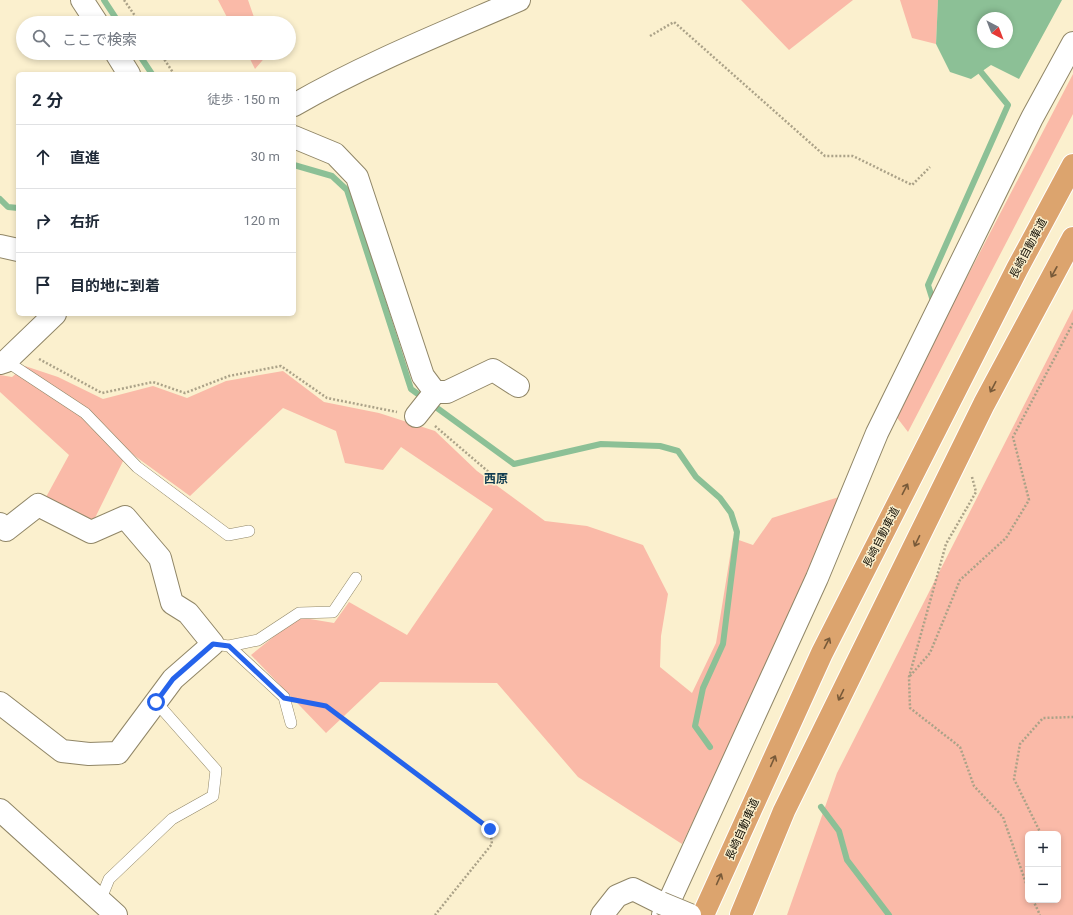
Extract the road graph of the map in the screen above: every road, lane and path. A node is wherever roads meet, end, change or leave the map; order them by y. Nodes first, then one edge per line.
1 (82, 0) edge
2 (124, 0) edge
3 (518, 0) edge
4 (92, 16) edge
5 (135, 16) edge
6 (650, 36) dead end
7 (1073, 43) edge
8 (120, 60) edge
9 (165, 60) edge
10 (128, 72) edge
11 (173, 72) edge
12 (296, 104) edge
13 (296, 138) edge
14 (1073, 155) edge
15 (1073, 165) edge
16 (930, 167) dead end
17 (1073, 238) edge
18 (0, 246) edge
19 (16, 250) edge
20 (1017, 269) junction
21 (53, 316) edge
22 (1073, 323) edge
23 (8, 357) edge
24 (518, 386) dead end
25 (425, 406) junction
26 (972, 477) dead end
27 (498, 480) dead end
28 (0, 524) edge
29 (249, 531) dead end
30 (356, 578) dead end
31 (221, 645) junction
32 (909, 677) junction
33 (284, 698) junction
34 (156, 702) junction
35 (0, 703) edge
36 (1073, 717) edge
37 (291, 723) dead end
38 (0, 810) edge
39 (1040, 831) edge
40 (1025, 880) edge
41 (1034, 903) edge
42 (96, 908) edge
43 (662, 909) edge
44 (116, 915) edge
45 (435, 915) edge
46 (602, 915) edge
47 (690, 915) edge
48 (703, 915) edge
49 (741, 915) edge
50 (1040, 915) edge

1 - 4 street
2 - 5 path
3 - 12 street
6 - 16 path
7 - 43 street
8 - 10 street
9 - 11 path
13 - 25 street
14 - 20 highway
15 - 20 highway, 長崎自動車道
17 -> 49 highway
18 - 19 street
48 -> 20 highway, 長崎自動車道
21 - 23 street
22 - 32 path
23 - 25 path
23 - 29 lane
24 - 25 street
25 - 27 path
26 - 32 path
28 - 31 street
30 - 31 lane
31 - 33 lane
31 - 34 street
32 - 40 path
33 - 37 lane
33 - 45 path
34 - 35 street
34 - 42 lane
36 - 39 path
38 - 42 street
41 - 50 path
42 - 44 street
43 - 46 street
43 - 47 street, bridge

